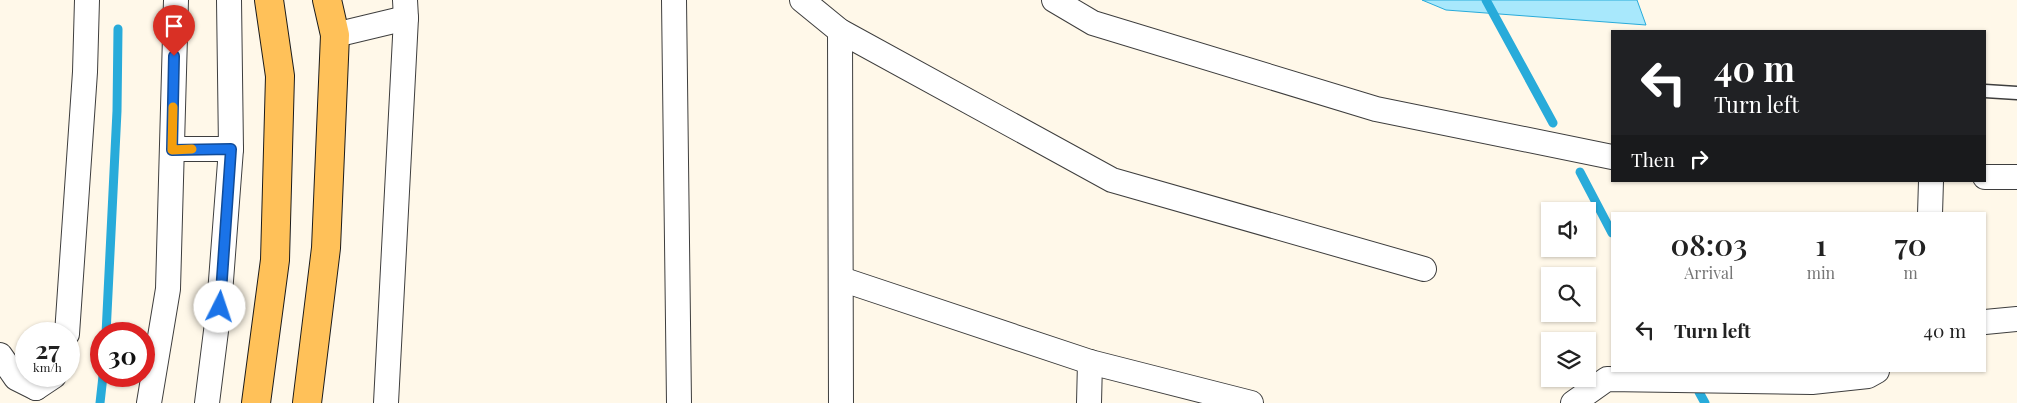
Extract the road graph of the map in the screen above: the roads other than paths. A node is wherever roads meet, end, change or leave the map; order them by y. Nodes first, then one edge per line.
1 (86, 0) edge
2 (176, 0) edge
3 (229, 0) edge
4 (269, 0) edge
5 (327, 0) edge
6 (674, 0) edge
7 (802, 0) edge
8 (1054, 0) edge
9 (405, 9) edge
10 (840, 32) junction
11 (335, 35) junction
12 (1986, 91) edge
13 (2017, 93) edge
14 (231, 149) junction
15 (172, 150) junction
16 (1611, 157) edge
17 (1986, 176) edge
18 (2017, 177) edge
19 (1931, 182) edge
20 (1930, 212) edge
21 (1424, 269) dead end
22 (841, 279) junction
23 (2017, 319) edge
24 (68, 322) edge
25 (1986, 322) edge
26 (0, 355) edge
27 (1090, 362) junction
28 (1875, 372) edge
29 (43, 389) edge
30 (155, 402) edge
31 (207, 403) edge
32 (256, 403) edge
33 (306, 403) edge
34 (386, 403) edge
35 (679, 403) edge
36 (841, 403) edge
37 (1089, 403) edge
38 (1251, 403) edge
39 (1573, 403) edge

1 - 24 street
2 - 15 street
3 - 14 street
4 - 32 main road
5 - 11 main road
6 - 35 street
7 - 10 street
8 - 16 street
9 - 11 street
9 - 34 street
10 - 21 street
10 - 22 street
11 - 33 main road
12 - 13 lane
14 - 15 street
14 - 31 street
15 - 30 street
17 - 18 street
19 - 20 street
22 - 27 street
22 - 36 street
23 - 25 street
26 - 29 street
27 - 37 street
27 - 38 street
28 - 39 street

